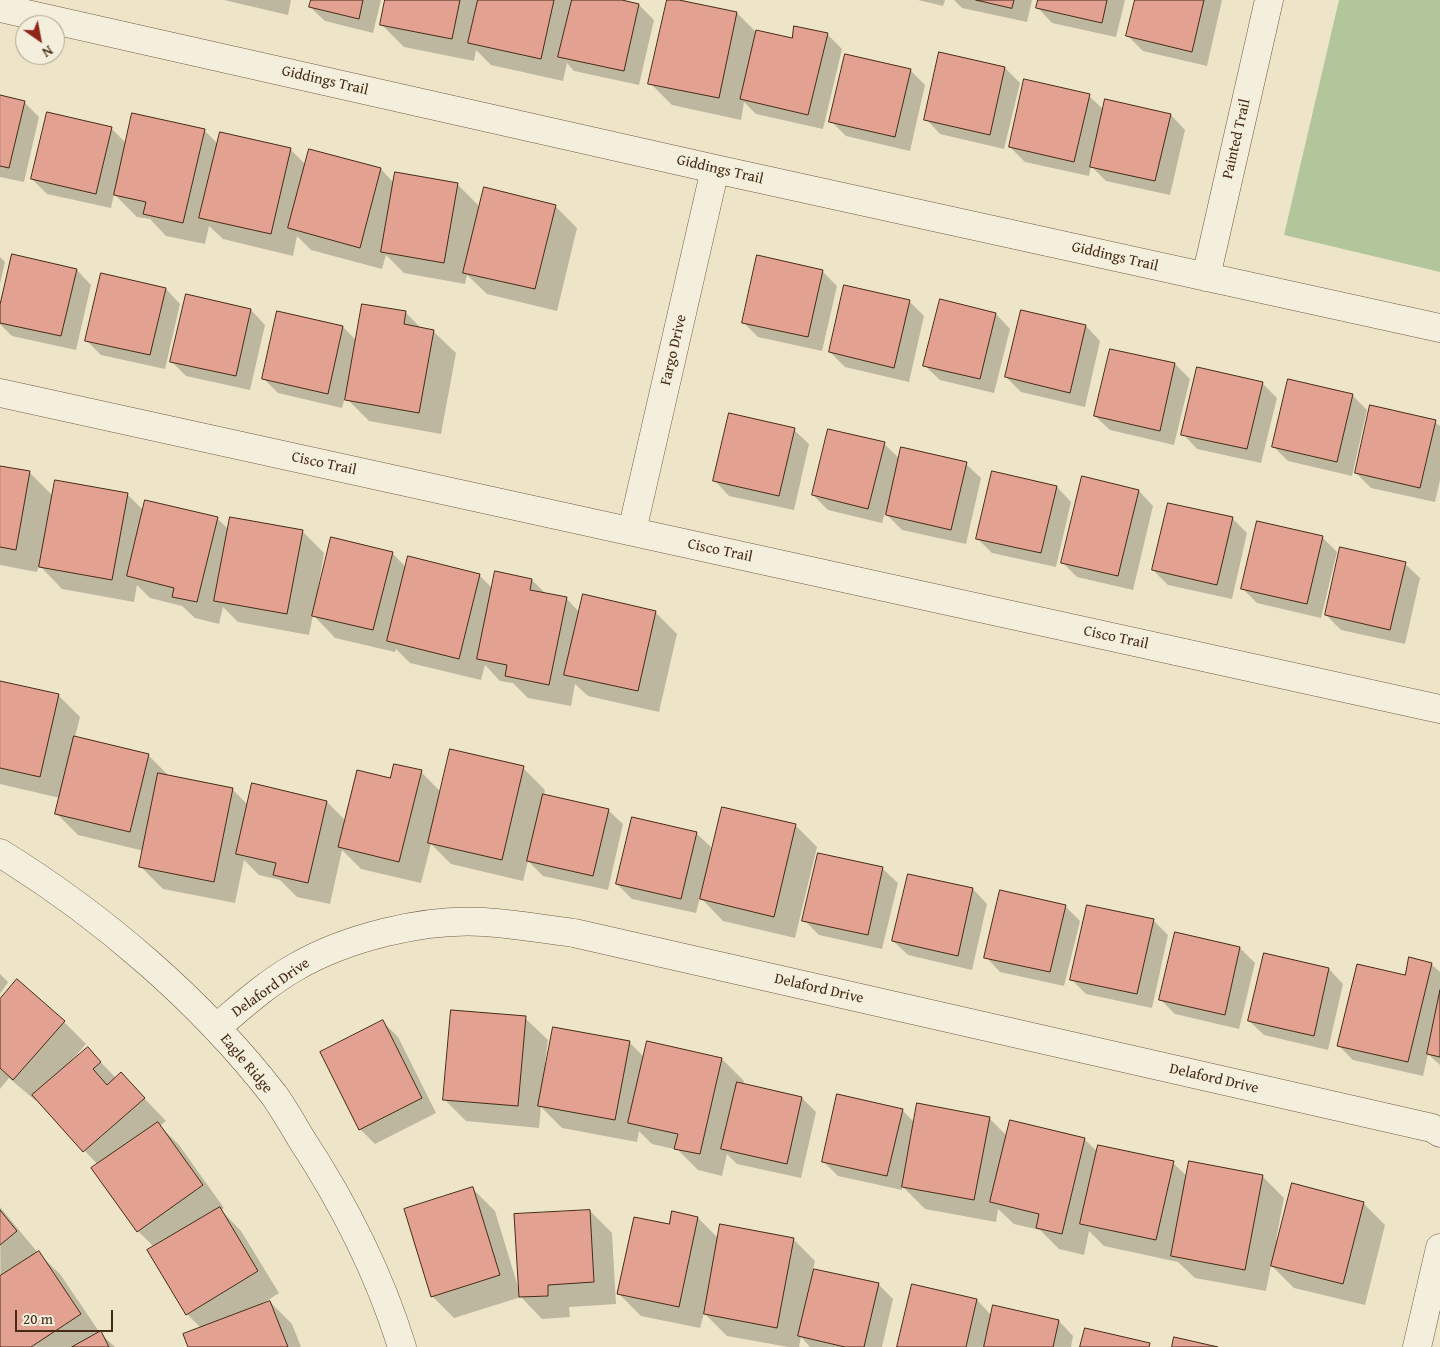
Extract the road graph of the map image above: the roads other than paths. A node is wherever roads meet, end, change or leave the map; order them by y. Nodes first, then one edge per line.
1 (1269, 0) edge
2 (0, 8) edge
3 (715, 169) junction
4 (1206, 278) junction
5 (1440, 328) edge
6 (0, 393) edge
7 (632, 531) junction
8 (1440, 709) edge
9 (0, 853) edge
10 (216, 1028) junction
11 (1440, 1133) edge
12 (1440, 1248) edge
13 (1419, 1339) edge
14 (402, 1347) edge

1 - 4 street, Painted Trail
2 - 3 street, Giddings Trail
3 - 4 street, Giddings Trail
3 - 7 street, Fargo Drive
4 - 5 street, Giddings Trail
6 - 7 street, Cisco Trail
7 - 8 street, Cisco Trail
9 - 10 street, Eagle Ridge
10 - 11 street, Delaford Drive
10 - 14 street, Eagle Ridge
12 - 13 street

